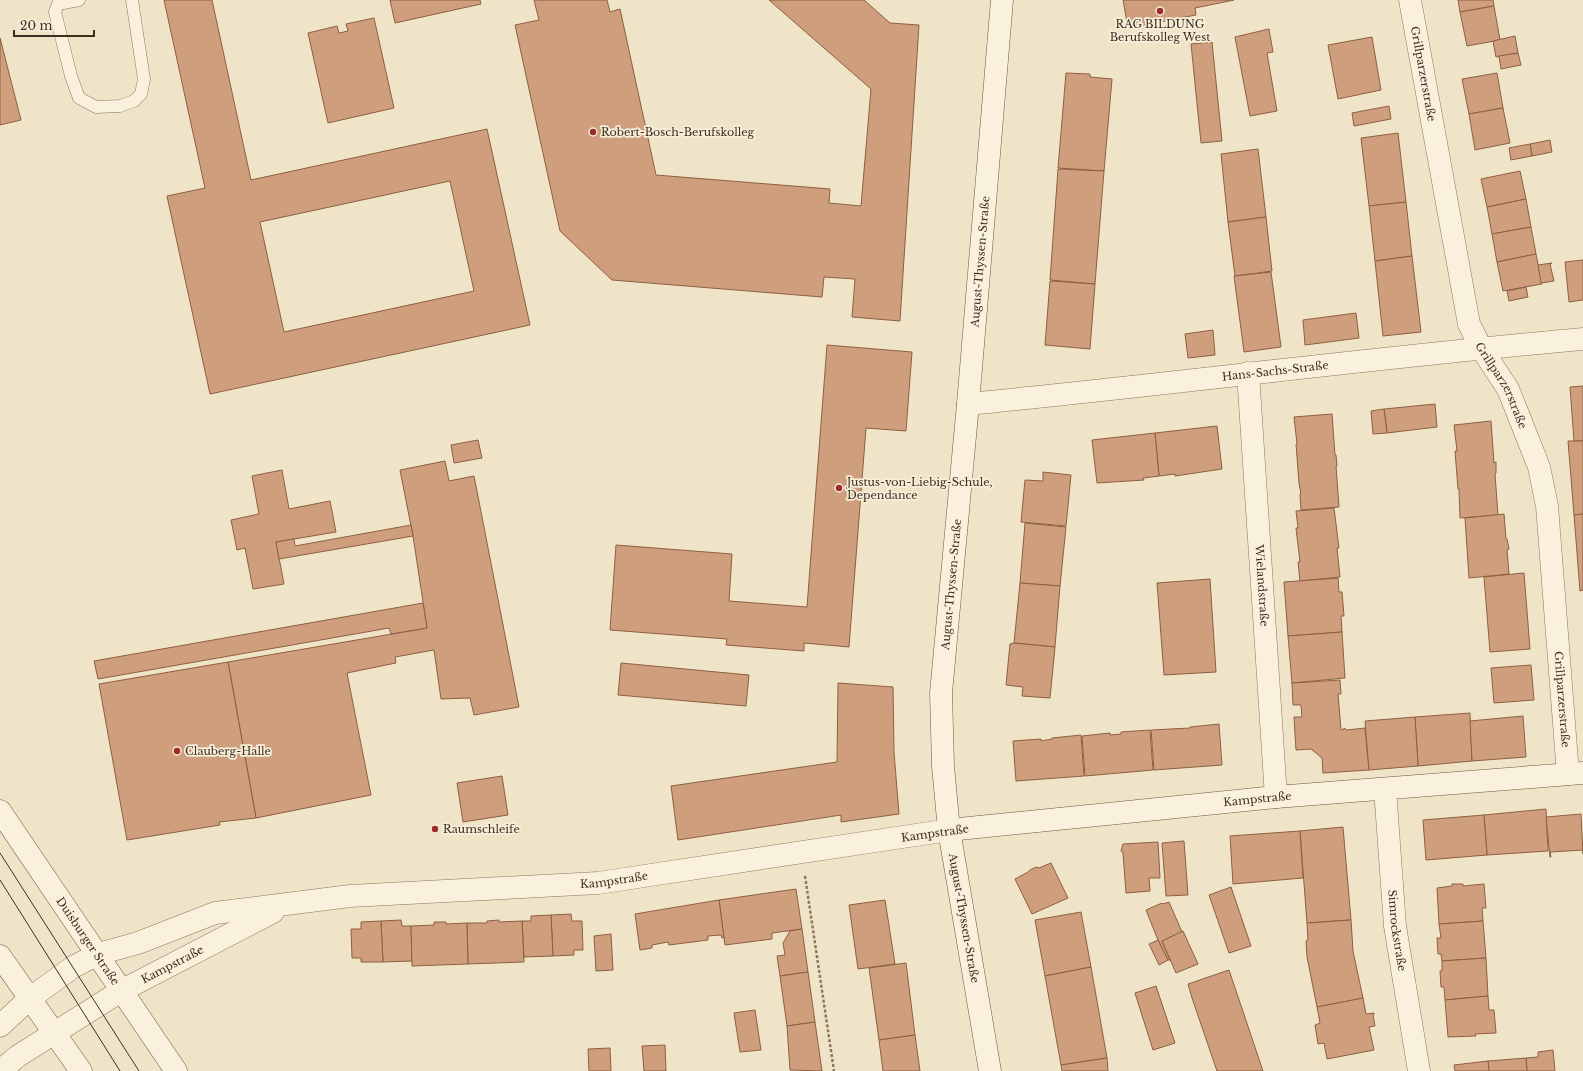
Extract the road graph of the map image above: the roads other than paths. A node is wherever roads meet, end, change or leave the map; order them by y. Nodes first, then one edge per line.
1 (79, 0) edge
2 (132, 0) edge
3 (1002, 0) edge
4 (1410, 0) edge
5 (1583, 339) edge
6 (1481, 348) junction
7 (1248, 373) junction
8 (968, 404) junction
9 (1576, 774) edge
10 (1385, 789) junction
11 (1276, 798) junction
12 (0, 811) edge
13 (948, 830) junction
14 (288, 904) junction
15 (98, 954) junction
16 (0, 956) edge
17 (121, 991) junction
18 (29, 999) junction
19 (0, 1026) edge
20 (54, 1033) junction
21 (0, 1071) edge
22 (81, 1071) edge
23 (176, 1071) edge
24 (990, 1071) edge
25 (1419, 1071) edge

1 - 2 lane
3 - 8 street, August-Thyssen-Straße
4 - 6 street, Grillparzerstraße
5 - 6 street, Hans-Sachs-Straße
6 - 7 street, Hans-Sachs-Straße
6 - 9 street, Grillparzerstraße
7 - 8 street, Hans-Sachs-Straße
7 - 11 street, Wielandstraße
8 - 13 street, August-Thyssen-Straße
9 - 10 street, Kampstraße
10 - 11 street, Kampstraße
10 - 25 street, Simrockstraße
11 - 13 street, Kampstraße
12 - 15 street, Duisburger Straße
13 - 14 street, Kampstraße
13 - 24 street, August-Thyssen-Straße
14 - 15 street, Kampstraße
14 - 17 street, Kampstraße
15 - 17 street, Duisburger Straße
15 - 18 street, Kampstraße
16 - 18 street
17 - 20 street, Kampstraße
17 - 23 street, Duisburger Straße
18 - 19 street, Kampstraße
18 - 20 street
20 - 21 street, Kampstraße
20 - 22 street

